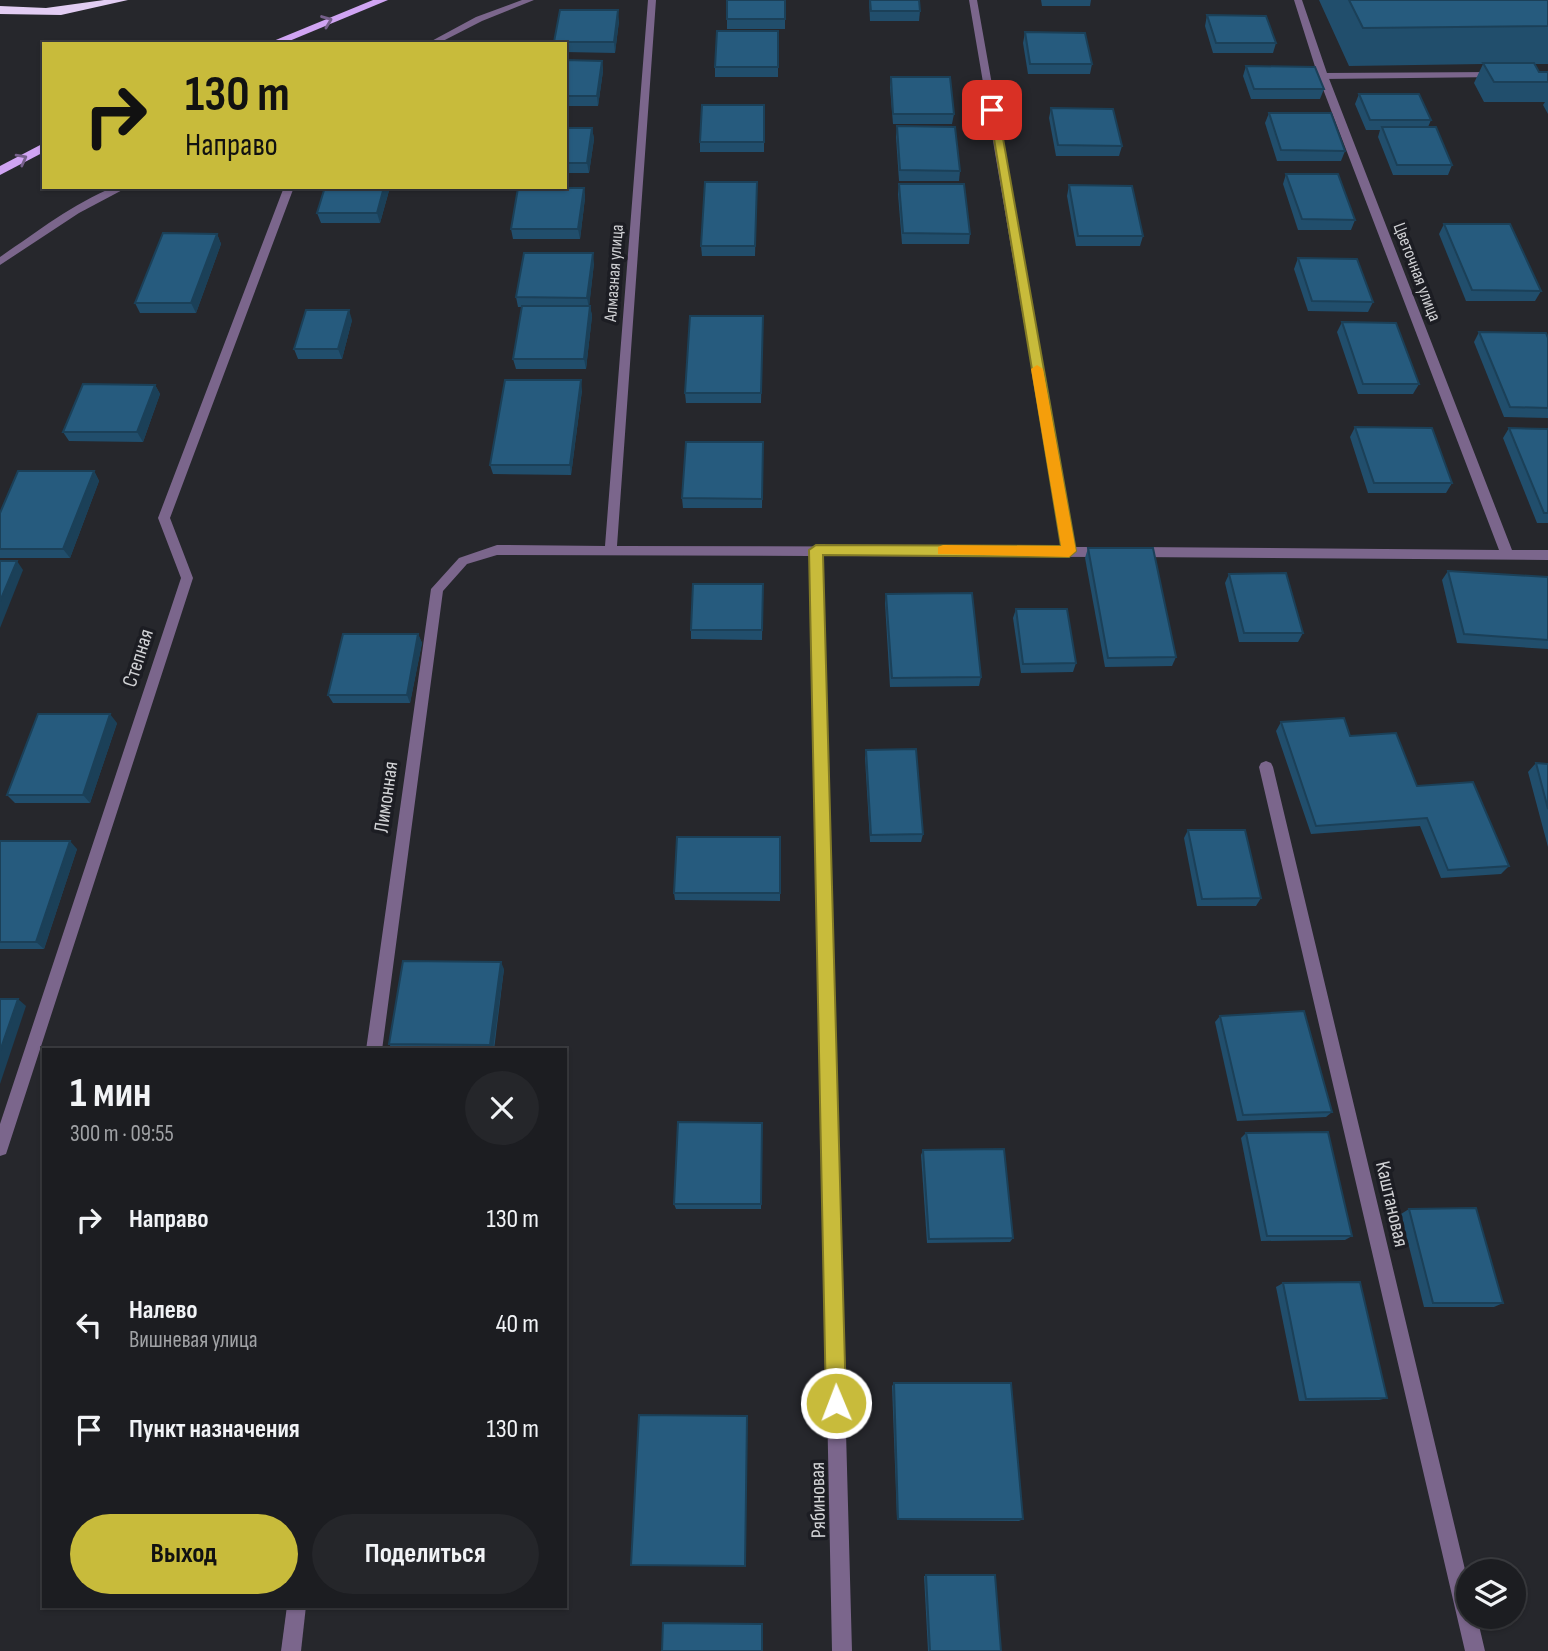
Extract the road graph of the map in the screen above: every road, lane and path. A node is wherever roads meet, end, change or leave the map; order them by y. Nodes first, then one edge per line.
1 (122, 0) edge
2 (383, 0) edge
3 (530, 0) edge
4 (652, 0) edge
5 (973, 0) edge
6 (1298, 0) edge
7 (0, 10) edge
8 (276, 42) edge
9 (434, 42) edge
10 (1508, 75) edge
11 (1323, 76) junction
12 (42, 149) edge
13 (0, 171) edge
14 (117, 189) edge
15 (288, 189) edge
16 (0, 262) edge
17 (611, 548) junction
18 (816, 550) junction
19 (1069, 551) junction
20 (1507, 554) junction
21 (1548, 555) edge
22 (1266, 767) dead end
23 (374, 1048) edge
24 (0, 1148) edge
25 (297, 1608) edge
26 (291, 1651) edge
27 (842, 1651) edge
28 (1475, 1651) edge

1 - 7 highway
8 -> 2 main road
3 - 9 street
4 - 17 street, Алмазная улица
5 - 19 street
6 - 11 street, Цветочная улица
10 - 11 street
11 - 20 street, Цветочная улица
13 -> 12 main road
14 - 16 street
15 - 24 street, Степная
17 - 18 street
17 - 23 street, Лимонная
18 - 19 street
18 - 27 street, Рябиновая
19 - 20 street
20 - 21 street
22 - 28 street, Каштановая
25 - 26 street

